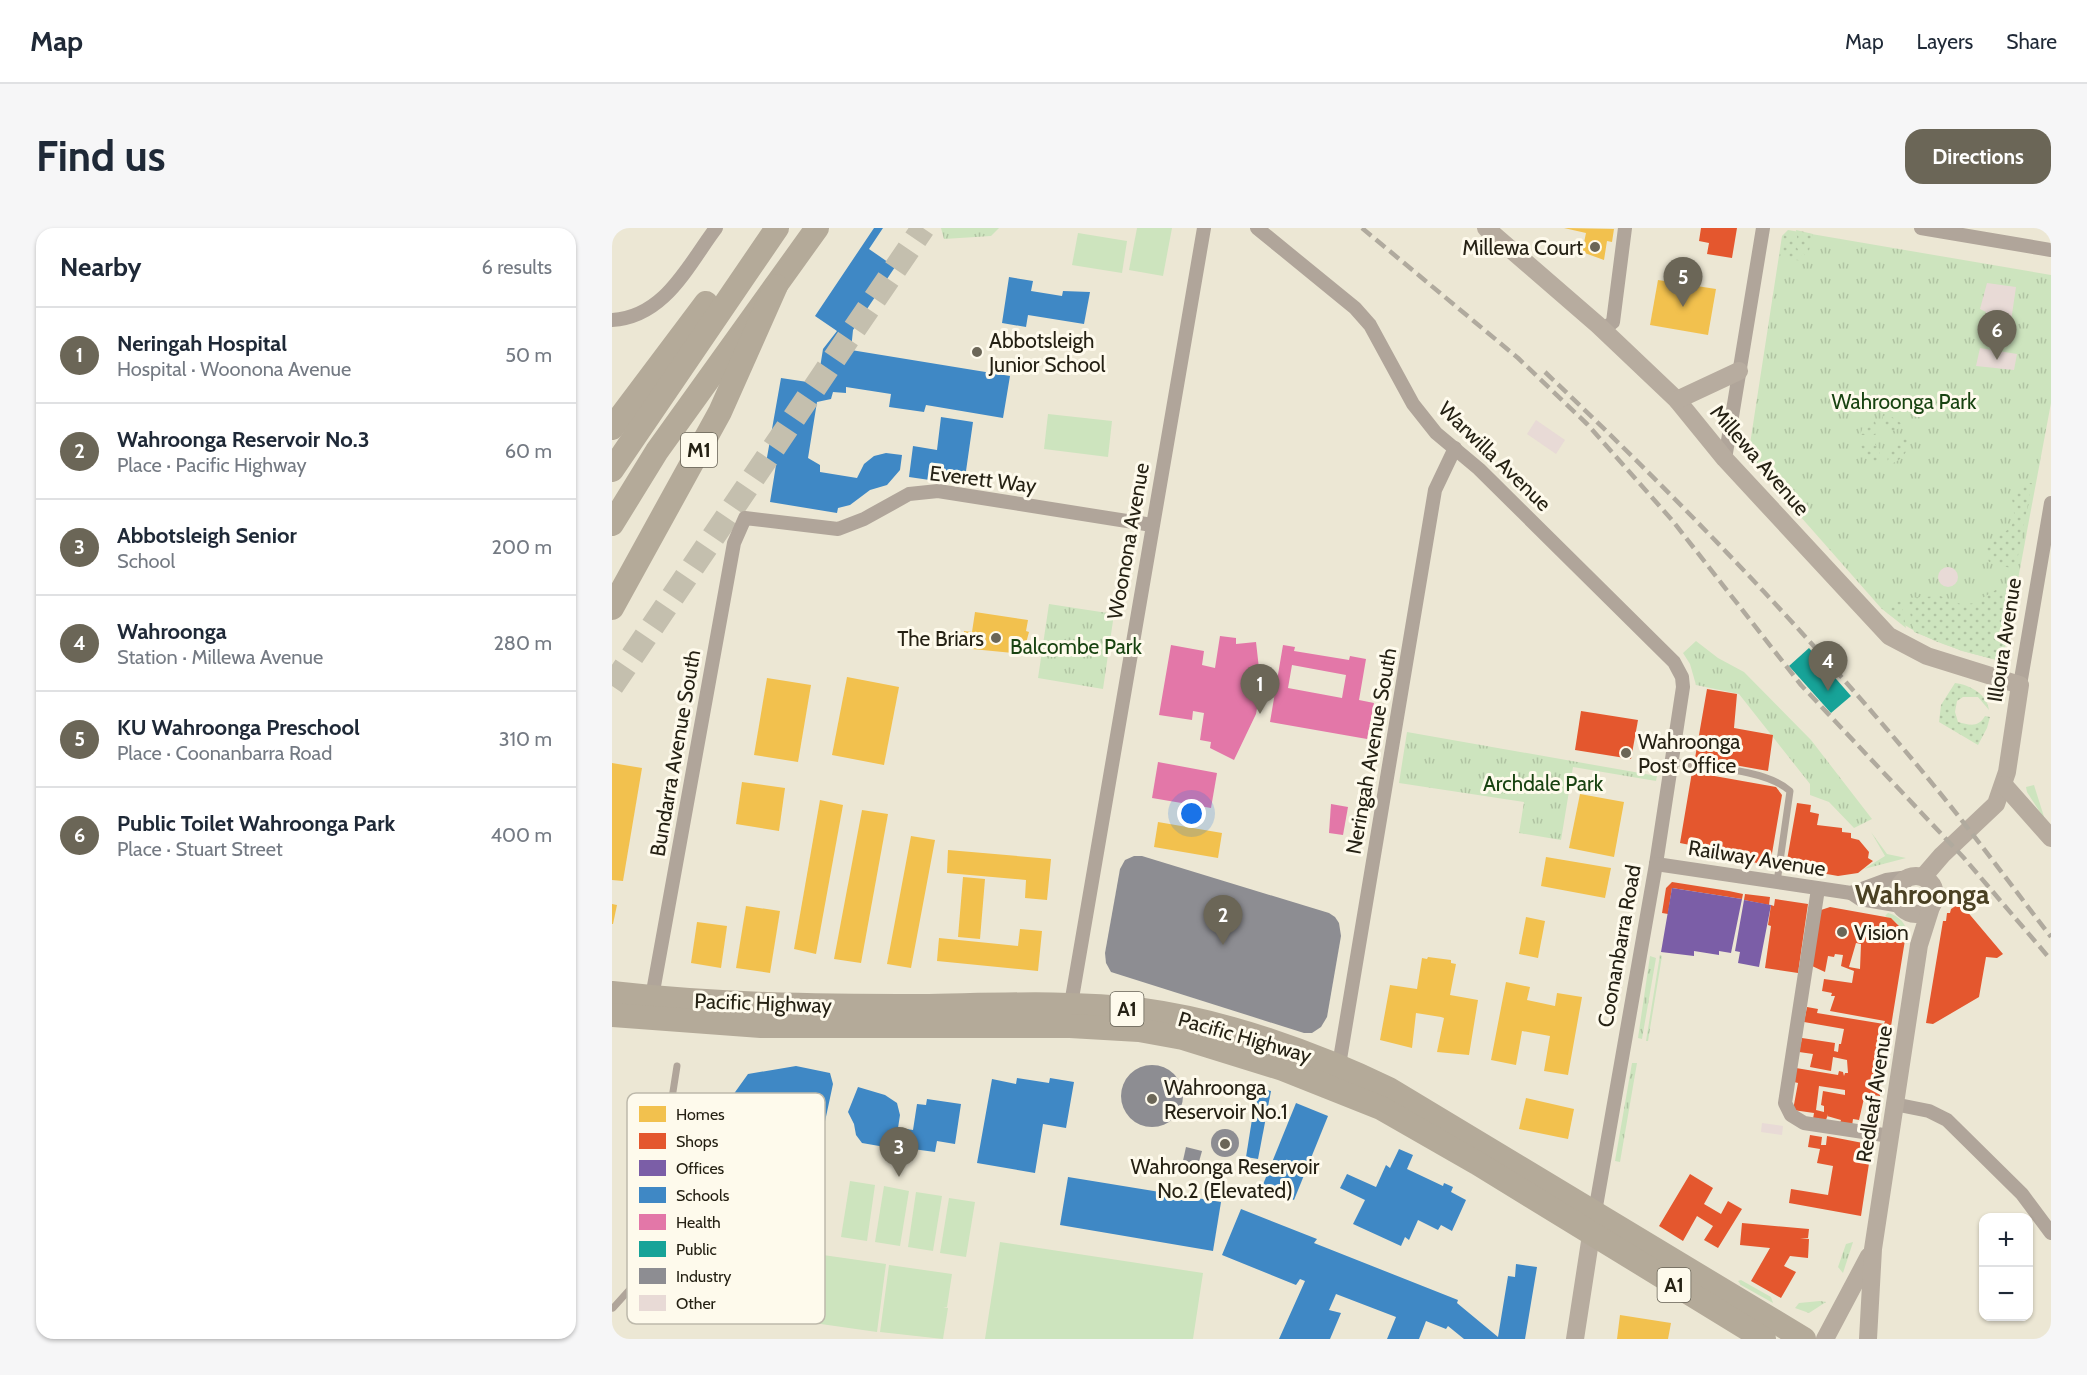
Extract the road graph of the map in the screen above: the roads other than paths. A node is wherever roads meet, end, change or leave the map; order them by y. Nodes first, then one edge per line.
1 (699, 228) edge
2 (763, 228) edge
3 (777, 228) edge
4 (818, 228) edge
5 (1204, 228) edge
6 (1257, 228) edge
7 (1486, 228) edge
8 (1625, 228) edge
9 (1763, 228) edge
10 (1921, 228) edge
11 (715, 230) edge
12 (2051, 250) edge
13 (776, 286) junction
14 (612, 320) edge
15 (1603, 330) junction
16 (1738, 371) junction
17 (1677, 400) junction
18 (612, 428) edge
19 (1455, 448) junction
20 (1725, 459) junction
21 (612, 470) edge
22 (2051, 503) edge
23 (745, 518) joint
24 (612, 524) edge
25 (1152, 525) junction
26 (612, 608) edge
27 (2020, 685) junction
28 (1683, 687) joint
29 (1672, 762) junction
30 (2004, 785) junction
31 (2051, 838) edge
32 (1656, 864) junction
33 (1916, 877) junction
34 (1777, 883) junction
35 (1818, 889) junction
36 (1851, 893) junction
37 (1931, 907) junction
38 (1903, 908) junction
39 (1919, 945) junction
40 (612, 993) edge
41 (652, 997) junction
42 (1071, 1004) junction
43 (612, 1015) edge
44 (1339, 1065) junction
45 (677, 1066) dead end
46 (673, 1093) edge
47 (1894, 1104) junction
48 (1890, 1136) junction
49 (1593, 1224) junction
50 (2051, 1233) edge
51 (1873, 1249) junction
52 (627, 1292) edge
53 (613, 1308) edge
54 (1575, 1339) edge
55 (1764, 1339) edge
56 (1804, 1339) edge
57 (1825, 1339) edge
58 (1868, 1339) edge

1 - 11 street
2 - 18 highway
3 - 21 highway
4 - 13 highway, M1
5 - 25 street, Woonona Avenue
6 - 19 street, Warwilla Avenue
7 - 15 street, Millewa Avenue
8 - 15 street
9 - 16 street
10 - 12 street
11 - 14 street
13 - 24 highway, M1
13 - 26 highway, M1
15 - 17 street, Millewa Avenue
16 - 17 street
16 - 20 street
17 - 20 street, Millewa Avenue
19 - 28 street, Warwilla Avenue
19 - 44 street, Neringah Avenue South
20 - 27 street, Millewa Avenue
22 - 27 street, Illoura Avenue
23 - 25 street, Everett Way
23 - 41 street, Bundarra Avenue South
25 - 42 street, Woonona Avenue
27 - 30 street, Illoura Avenue
28 - 29 street, Coonanbarra Road
29 - 32 street, Coonanbarra Road
29 - 34 lane
30 - 31 street
30 - 33 street
32 - 34 street, Railway Avenue
32 - 49 street, Coonanbarra Road
33 - 36 street, Railway Avenue
33 - 37 street
33 - 38 street
34 - 35 street, Railway Avenue
35 - 36 street, Railway Avenue
35 - 48 street
36 - 38 street, Railway Avenue
37 - 38 street
37 - 39 street, Redleaf Avenue
38 - 39 street
39 - 47 street, Redleaf Avenue
40 - 41 highway, Pacific Highway / A1
41 - 42 highway, Pacific Highway / A1
42 - 44 highway, Pacific Highway / A1
43 - 49 highway, Pacific Highway / A1
44 - 49 highway, Pacific Highway / A1
45 - 46 lane
47 - 48 street, Redleaf Avenue
47 - 50 street
48 - 51 street, Redleaf Avenue
49 - 54 street
49 - 55 highway, Pacific Highway / A1
49 - 56 highway, Pacific Highway / A1
51 - 57 street, Redleaf Avenue
51 - 58 street, Redleaf Avenue
52 - 53 lane

